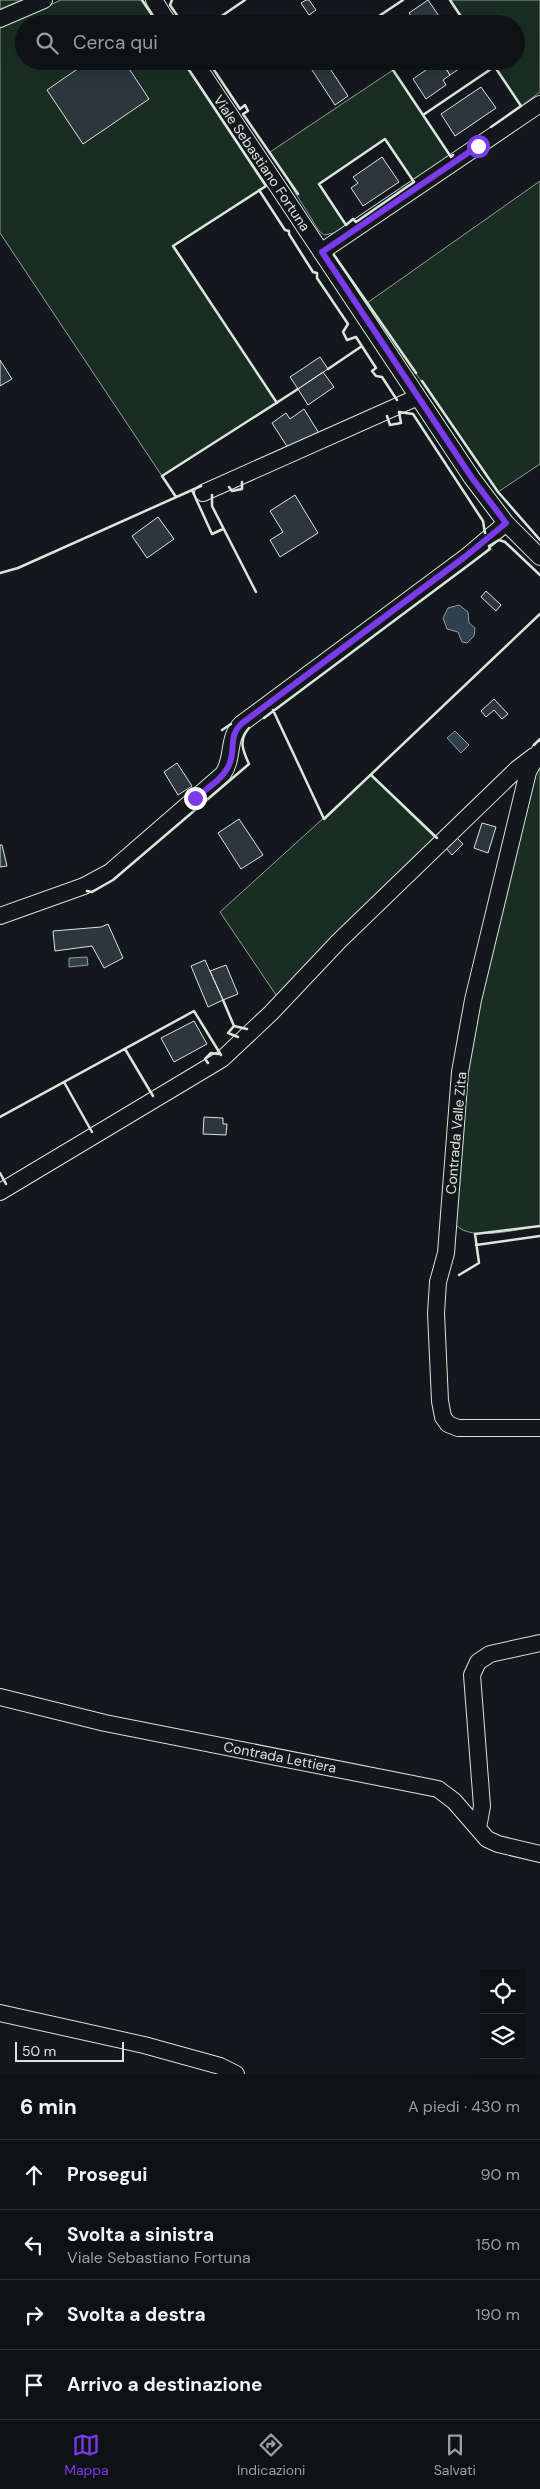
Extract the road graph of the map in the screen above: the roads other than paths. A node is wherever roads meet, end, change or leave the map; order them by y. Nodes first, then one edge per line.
1 (154, 0) edge
2 (36, 2) edge
3 (163, 15) edge
4 (0, 19) edge
5 (200, 70) edge
6 (540, 104) edge
7 (322, 252) junction
8 (418, 397) junction
9 (203, 493) dead end
10 (506, 523) junction
11 (540, 557) edge
12 (538, 752) edge
13 (0, 916) edge
14 (0, 1192) edge
15 (540, 1428) edge
16 (540, 1644) edge
17 (0, 1697) edge
18 (478, 1828) junction
19 (540, 1854) edge
20 (0, 2013) edge
21 (236, 2074) edge

1 - 3 street
2 - 4 street
5 - 7 street, Viale Sebastiano Fortuna
6 - 7 street
7 - 8 street, Viale Sebastiano Fortuna
8 - 9 street
8 - 10 street, Viale Sebastiano Fortuna
10 - 11 street, Viale Sebastiano Fortuna
10 - 13 street
12 - 14 street, Contrada Valle Zita
12 - 15 street, Contrada Valle Zita
16 - 18 street
17 - 18 street, Contrada Lettiera
18 - 19 street, Contrada Lettiera
20 - 21 street

